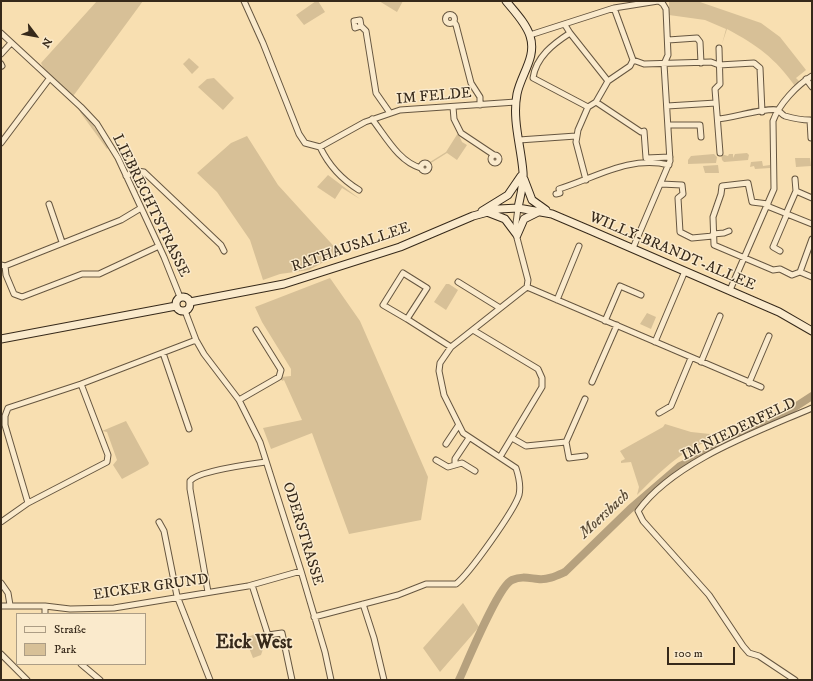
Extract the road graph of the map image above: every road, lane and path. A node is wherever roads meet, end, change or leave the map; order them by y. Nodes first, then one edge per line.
1 (244, 1) edge
2 (506, 1) edge
3 (660, 2) edge
4 (614, 8) junction
5 (454, 22) dead end
6 (565, 25) junction
7 (361, 26) dead end
8 (1, 33) edge
9 (570, 33) junction
10 (530, 35) junction
11 (668, 40) junction
12 (11, 42) junction
13 (719, 48) dead end
14 (1, 54) edge
15 (633, 60) junction
16 (701, 63) junction
17 (664, 64) junction
18 (720, 65) junction
19 (812, 76) edge
20 (49, 79) junction
21 (806, 79) junction
22 (608, 81) junction
23 (812, 87) edge
24 (516, 102) junction
25 (596, 102) junction
26 (716, 103) junction
27 (480, 105) junction
28 (588, 106) junction
29 (667, 106) junction
30 (453, 107) junction
31 (778, 110) junction
32 (762, 112) junction
33 (390, 113) junction
34 (718, 119) junction
35 (372, 120) junction
36 (668, 125) junction
37 (576, 136) junction
38 (701, 136) dead end
39 (812, 138) edge
40 (519, 140) junction
41 (1, 143) edge
42 (320, 147) junction
43 (720, 153) dead end
44 (494, 155) dead end
45 (670, 157) junction
46 (669, 165) junction
47 (421, 168) dead end
48 (523, 174) junction
49 (126, 176) junction
50 (795, 179) dead end
51 (586, 180) junction
52 (661, 184) junction
53 (359, 190) dead end
54 (796, 191) junction
55 (556, 194) dead end
56 (812, 198) edge
57 (48, 204) dead end
58 (768, 205) junction
59 (142, 208) junction
60 (518, 208) junction
61 (540, 211) junction
62 (487, 212) junction
63 (552, 214) junction
64 (786, 214) junction
65 (473, 216) junction
66 (812, 224) edge
67 (729, 230) dead end
68 (517, 235) junction
69 (713, 235) junction
70 (812, 240) edge
71 (62, 242) junction
72 (159, 246) junction
73 (580, 246) dead end
74 (633, 248) junction
75 (224, 251) dead end
76 (780, 251) dead end
77 (744, 258) junction
78 (3, 265) edge
79 (685, 271) junction
80 (800, 272) junction
81 (812, 278) edge
82 (458, 282) dead end
83 (527, 287) junction
84 (730, 290) junction
85 (641, 295) dead end
86 (180, 297) junction
87 (557, 300) junction
88 (190, 302) junction
89 (176, 306) junction
90 (500, 308) junction
91 (185, 311) junction
92 (720, 316) dead end
93 (407, 320) junction
94 (605, 321) junction
95 (617, 326) junction
96 (256, 330) dead end
97 (473, 330) junction
98 (812, 331) edge
99 (769, 336) dead end
100 (1, 338) edge
101 (196, 340) junction
102 (655, 342) junction
103 (451, 347) junction
104 (163, 354) junction
105 (691, 358) junction
106 (701, 362) junction
107 (592, 382) dead end
108 (749, 383) junction
109 (81, 384) junction
110 (761, 387) dead end
111 (585, 398) dead end
112 (240, 400) junction
113 (8, 408) junction
114 (812, 408) edge
115 (1, 410) edge
116 (659, 413) dead end
117 (458, 426) junction
118 (189, 429) dead end
119 (469, 438) junction
120 (512, 438) junction
121 (566, 442) junction
122 (446, 444) dead end
123 (585, 456) dead end
124 (500, 457) junction
125 (436, 460) dead end
126 (266, 462) junction
127 (455, 465) junction
128 (474, 471) dead end
129 (28, 503) junction
130 (1, 522) edge
131 (159, 522) dead end
132 (301, 571) junction
133 (1, 583) edge
134 (252, 584) junction
135 (208, 592) junction
136 (178, 596) junction
137 (363, 604) junction
138 (10, 605) junction
139 (1, 606) edge
140 (45, 606) junction
141 (45, 613) edge
142 (314, 617) junction
143 (1, 654) edge
144 (82, 665) edge
145 (27, 680) edge
146 (100, 680) edge
147 (210, 680) edge
148 (292, 680) edge
149 (331, 680) edge
150 (384, 680) edge
151 (795, 680) edge

1 - 42 street
2 - 10 street
3 - 4 street
3 - 11 street
4 - 6 street
4 - 15 street
5 - 27 street
6 - 9 street
6 - 10 street
7 - 33 street
8 - 12 street, LIEBRECHTSTRASSE
9 - 22 street
9 - 28 street
10 - 24 street
11 - 16 street
11 - 17 street
12 - 14 street
12 - 20 street, LIEBRECHTSTRASSE
13 - 18 street
15 - 17 street
15 - 22 street
16 - 17 street
16 - 18 street
17 - 29 street
18 - 26 street
18 - 32 street
19 - 21 street
20 - 41 street
20 - 49 street, LIEBRECHTSTRASSE
21 - 23 street
21 - 31 street
22 - 25 street
24 - 27 street, IM FELDE
24 - 40 street
25 - 28 street
25 - 45 street
26 - 29 street
26 - 34 street
27 - 30 street, IM FELDE
28 - 37 street
29 - 36 street
30 - 33 street, IM FELDE
30 - 44 street
31 - 32 street
31 - 39 street
31 - 58 street
32 - 34 street
33 - 35 street, IM FELDE
34 - 43 street
35 - 42 street, IM FELDE
35 - 47 street
36 - 38 street
36 - 45 street
37 - 40 street
37 - 51 street
40 - 48 street
42 - 53 street
45 - 46 street
46 - 51 street
46 - 52 street
48 - 60 street
48 - 63 street
48 - 65 street
49 - 59 street, LIEBRECHTSTRASSE
49 - 75 street
50 - 54 street
51 - 55 street
52 - 69 street
52 - 74 street
54 - 56 street
54 - 64 street
57 - 71 street
58 - 64 street
58 - 69 street
58 - 77 street
59 - 71 street
59 - 72 street, LIEBRECHTSTRASSE
60 - 61 street, WILLY-BRANDT-ALLEE
60 - 62 street, RATHAUSALLEE
60 - 68 street
61 - 63 street, WILLY-BRANDT-ALLEE
61 - 68 street
62 - 65 street, RATHAUSALLEE
62 - 68 street
63 - 74 street, WILLY-BRANDT-ALLEE
64 - 66 street
64 - 76 street
65 - 88 street, RATHAUSALLEE
67 - 69 street
68 - 83 street
69 - 77 street
70 - 80 street
71 - 78 street
72 - 78 street
72 - 86 street, LIEBRECHTSTRASSE
73 - 87 street
74 - 79 street, WILLY-BRANDT-ALLEE
77 - 80 street
77 - 84 street
79 - 84 street, WILLY-BRANDT-ALLEE
79 - 102 street
80 - 81 street
82 - 90 street
83 - 87 street
83 - 90 street
84 - 98 street, WILLY-BRANDT-ALLEE
85 - 94 street
86 - 88 street
86 - 89 street
87 - 94 street
88 - 91 street
89 - 91 street
89 - 100 street
90 - 97 street
91 - 101 street, ODERSTRASSE
92 - 106 street
93 - 93 street
93 - 103 street
94 - 95 street
95 - 102 street
95 - 107 street
96 - 112 street
97 - 103 street
97 - 120 street
99 - 108 street
101 - 104 street
101 - 112 street, ODERSTRASSE
102 - 105 street
103 - 117 street
104 - 109 street
104 - 118 street
105 - 106 street
105 - 116 street
106 - 108 street
108 - 110 street
109 - 113 street
109 - 129 street
111 - 121 street
112 - 126 street, ODERSTRASSE
113 - 115 street
113 - 129 street
114 - 151 street, IM NIEDERFELD
117 - 119 street
117 - 122 street
119 - 124 street
119 - 127 street
120 - 121 street
120 - 124 street
121 - 123 street
124 - 137 street
125 - 127 street
126 - 132 street, ODERSTRASSE
126 - 135 street
127 - 128 street
129 - 130 street
131 - 136 street
132 - 134 street, EICKER GRUND
132 - 142 street, ODERSTRASSE
133 - 138 street
134 - 135 street, EICKER GRUND
134 - 148 street
135 - 136 street, EICKER GRUND
136 - 140 street, EICKER GRUND
136 - 147 street
137 - 142 street
137 - 150 street
138 - 139 street, EICKER GRUND
138 - 140 street, EICKER GRUND
140 - 141 street
142 - 149 street, ODERSTRASSE
143 - 145 street
144 - 146 street

